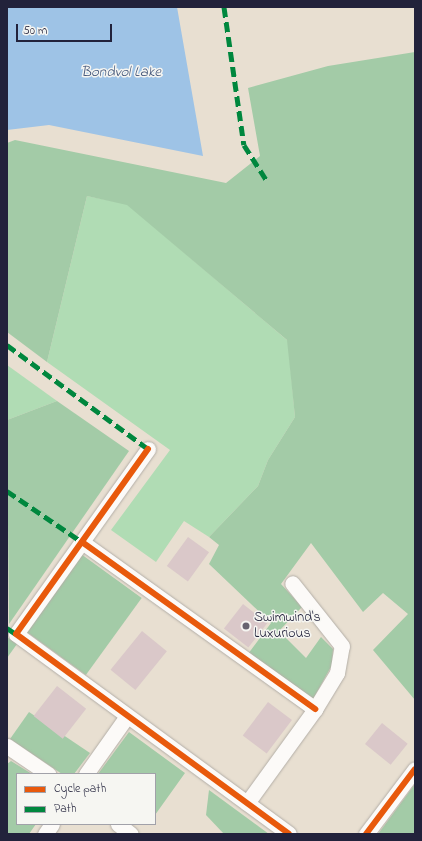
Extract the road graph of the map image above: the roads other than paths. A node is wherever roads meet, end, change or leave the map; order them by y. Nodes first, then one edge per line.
1 (148, 449) dead end
2 (82, 542) junction
3 (292, 583) dead end
4 (315, 710) junction
5 (127, 716) junction
6 (7, 746) edge
7 (415, 769) edge
8 (47, 773) edge
9 (87, 773) edge
10 (247, 803) junction
11 (51, 825) edge
12 (119, 825) edge
13 (45, 834) edge
14 (132, 834) edge
15 (289, 834) edge
16 (366, 834) edge

1 - 2 street
2 - 4 street
2 - 5 street
3 - 4 street
4 - 10 street
5 - 9 street
5 - 10 street
6 - 8 street
7 - 16 street
10 - 15 street
11 - 13 street
12 - 14 street

